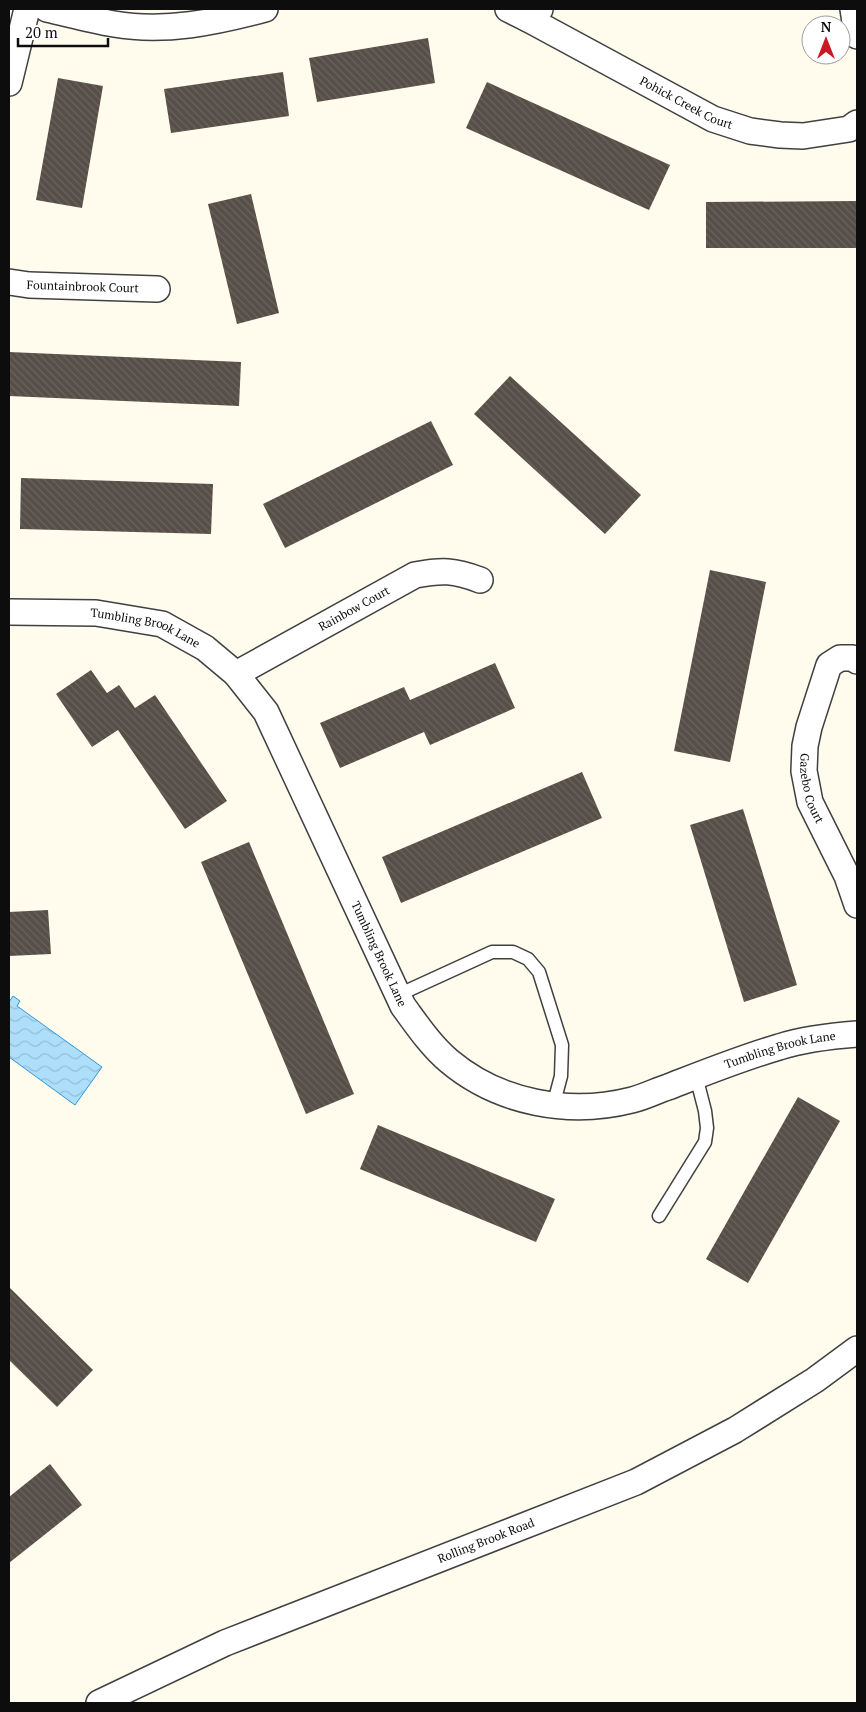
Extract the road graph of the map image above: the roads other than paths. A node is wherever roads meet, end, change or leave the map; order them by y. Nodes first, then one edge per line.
1 (27, 9) edge
2 (47, 9) edge
3 (265, 9) edge
4 (853, 9) edge
5 (526, 12) edge
6 (857, 36) edge
7 (9, 83) edge
8 (857, 123) edge
9 (9, 282) edge
10 (157, 289) dead end
11 (480, 580) dead end
12 (9, 612) edge
13 (857, 661) edge
14 (236, 674) junction
15 (857, 905) edge
16 (398, 995) junction
17 (857, 1034) edge
18 (696, 1076) junction
19 (553, 1106) junction
20 (659, 1216) dead end
21 (857, 1349) edge
22 (99, 1703) edge

1 - 7 street
2 - 3 street
4 - 6 street
5 - 8 street, Pohick Creek Court
9 - 10 street, Fountainbrook Court
11 - 14 street, Rainbow Court
12 - 14 street, Tumbling Brook Lane
13 - 15 street, Gazebo Court
14 - 16 street, Tumbling Brook Lane
16 - 19 street, Tumbling Brook Lane
16 - 19 lane
17 - 18 street, Tumbling Brook Lane
18 - 19 street, Tumbling Brook Lane
18 - 20 lane
21 - 22 street, Rolling Brook Road

